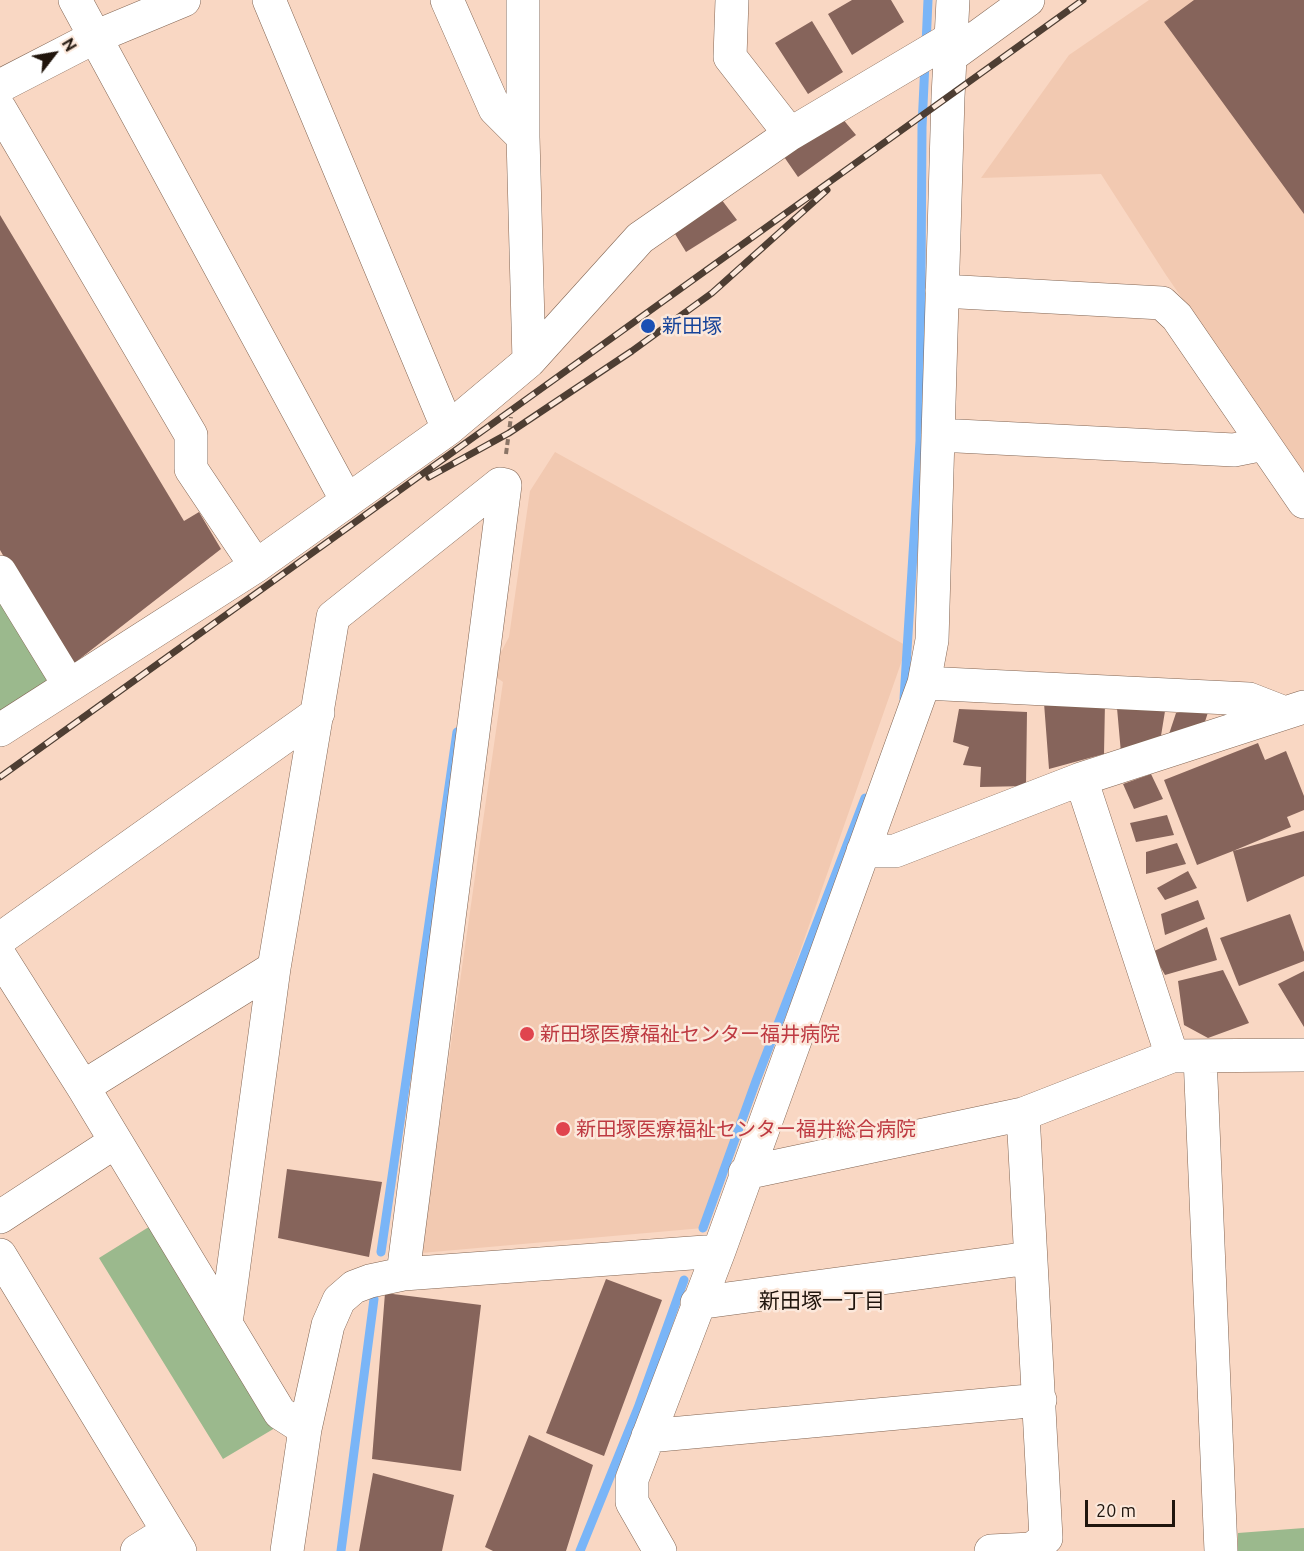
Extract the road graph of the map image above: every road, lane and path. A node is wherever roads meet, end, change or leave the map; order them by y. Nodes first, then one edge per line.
1 (75, 0) edge
2 (184, 0) edge
3 (269, 0) edge
4 (447, 0) edge
5 (523, 0) edge
6 (732, 0) edge
7 (953, 0) edge
8 (1028, 0) edge
9 (95, 37) junction
10 (941, 48) junction
11 (0, 86) edge
12 (0, 109) edge
13 (790, 134) junction
14 (523, 137) junction
15 (942, 291) junction
16 (528, 361) junction
17 (448, 429) junction
18 (938, 435) junction
19 (1264, 444) junction
20 (346, 501) junction
21 (1304, 502) edge
22 (256, 566) junction
23 (0, 572) edge
24 (924, 683) junction
25 (69, 685) junction
26 (1294, 710) edge
27 (318, 713) junction
28 (0, 730) edge
29 (1081, 779) junction
30 (863, 851) junction
31 (0, 939) edge
32 (0, 956) edge
33 (274, 968) junction
34 (1304, 1055) edge
35 (1186, 1056) junction
36 (83, 1087) junction
37 (1023, 1114) junction
38 (115, 1142) junction
39 (745, 1173) junction
40 (0, 1217) edge
41 (719, 1251) junction
42 (0, 1255) edge
43 (1030, 1258) junction
44 (403, 1274) junction
45 (697, 1303) junction
46 (226, 1323) junction
47 (1040, 1400) junction
48 (304, 1429) junction
49 (648, 1436) junction
50 (174, 1541) edge
51 (137, 1551) edge
52 (287, 1551) edge
53 (660, 1551) edge
54 (991, 1551) edge
55 (1221, 1551) edge

1 - 9 street
2 - 9 street
3 - 17 street
4 - 14 street
5 - 14 street
6 - 13 street
7 - 10 street
8 - 10 street
9 - 11 street
9 - 20 street
10 - 13 street
10 - 15 street
12 - 22 street
13 - 16 street
14 - 16 street
15 - 18 street
15 - 19 street
16 - 17 street
17 - 20 street
18 - 19 street
18 - 24 street
19 - 21 street
20 - 22 street
22 - 25 street
23 - 25 street
24 - 26 street
24 - 30 street
25 - 28 street
26 - 29 street
27 - 31 street
27 - 33 street
27 - 44 street
29 - 30 street
29 - 35 street
30 - 39 street
32 - 36 street
33 - 36 street
33 - 46 street
34 - 35 street
35 - 37 street
35 - 55 street
36 - 38 street
37 - 39 street
37 - 43 street
38 - 40 street
38 - 46 street
39 - 41 street
41 - 44 street
41 - 45 street
42 - 50 street
43 - 45 street
43 - 47 street
44 - 48 street
45 - 49 street
46 - 48 street
47 - 49 street
47 - 54 street
48 - 52 street
49 - 53 street
50 - 51 street

